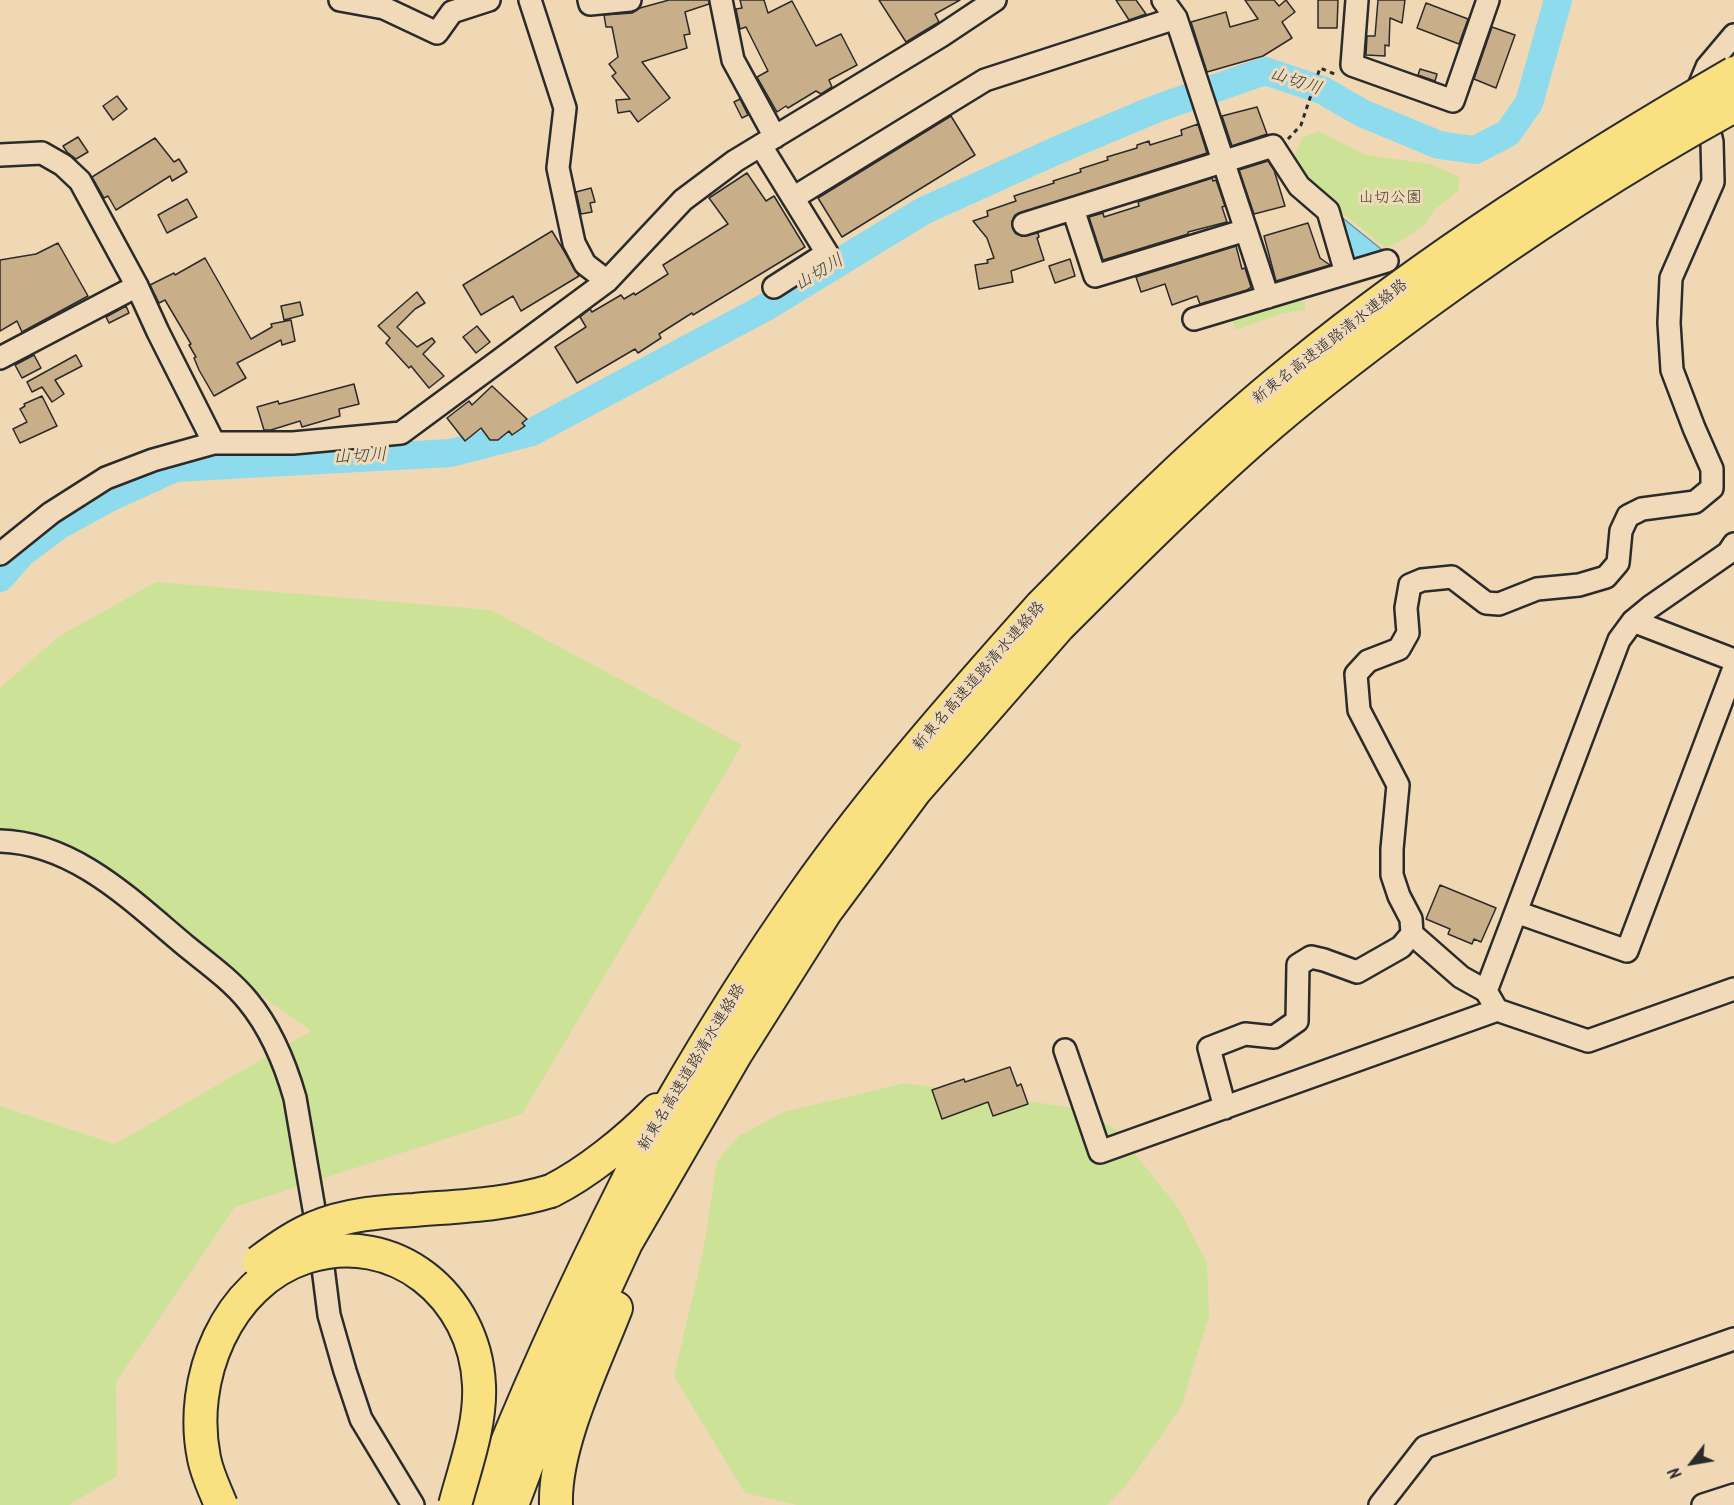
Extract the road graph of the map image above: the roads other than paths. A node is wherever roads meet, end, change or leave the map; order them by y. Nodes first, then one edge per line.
1 (340, 0) edge
2 (489, 0) edge
3 (530, 0) edge
4 (589, 0) edge
5 (630, 0) edge
6 (721, 0) edge
7 (995, 0) edge
8 (1163, 0) edge
9 (1357, 0) edge
10 (1488, 0) edge
11 (1176, 18) junction
12 (1734, 35) edge
13 (1734, 73) edge
14 (1734, 106) edge
15 (768, 141) junction
16 (0, 155) edge
17 (1223, 162) junction
18 (793, 198) junction
19 (1073, 209) junction
20 (1024, 224) dead end
21 (1246, 231) junction
22 (1387, 261) dead end
23 (1346, 273) junction
24 (607, 281) junction
25 (137, 286) junction
26 (774, 287) dead end
27 (1268, 297) junction
28 (1194, 320) dead end
29 (0, 358) edge
30 (214, 443) junction
31 (1732, 551) edge
32 (0, 554) edge
33 (1050, 616) junction
34 (1633, 621) junction
35 (1734, 660) edge
36 (1734, 668) edge
37 (0, 841) edge
38 (1516, 912) junction
39 (1412, 934) junction
40 (1734, 989) edge
41 (1486, 991) junction
42 (1497, 1010) junction
43 (1065, 1050) dead end
44 (680, 1087) junction
45 (1225, 1108) junction
46 (623, 1242) junction
47 (1734, 1339) edge
48 (1734, 1495) edge
49 (205, 1505) edge
50 (221, 1505) edge
51 (413, 1505) edge
52 (455, 1505) edge
53 (482, 1505) edge
54 (512, 1505) edge
55 (556, 1505) edge
56 (1380, 1505) edge
57 (1703, 1505) edge

1 - 2 street
3 - 24 street
4 - 5 street
6 - 15 street
7 - 15 street
8 - 11 street
9 - 10 street
11 - 17 street
11 - 18 street
12 - 39 street
13 - 33 highway, 新東名高速道路清水連絡路, bridge
14 - 33 highway, 新東名高速道路清水連絡路, bridge
15 - 18 street
15 - 24 street
16 - 25 street
17 - 19 street
17 - 21 street
17 - 23 street
18 - 26 street
19 - 20 street
19 - 21 street
21 - 27 street
22 - 23 street
23 - 27 street
24 - 30 street
25 - 29 street
25 - 30 street
27 - 28 street
30 - 32 street
31 - 34 street
33 - 44 highway, 新東名高速道路清水連絡路
33 - 46 highway, 新東名高速道路清水連絡路
34 - 35 street
34 - 38 street
36 - 38 street
37 - 51 street
38 - 41 street
39 - 41 street
39 - 45 street
40 - 42 street
41 - 42 street
42 - 45 street
43 - 45 street
44 - 46 highway, 新東名高速道路清水連絡路
44 - 49 highway, bridge
46 - 53 highway, 新東名高速道路清水連絡路
46 - 54 highway, 新東名高速道路清水連絡路
46 - 55 highway
47 - 56 street
48 - 57 street
50 - 52 highway, bridge

